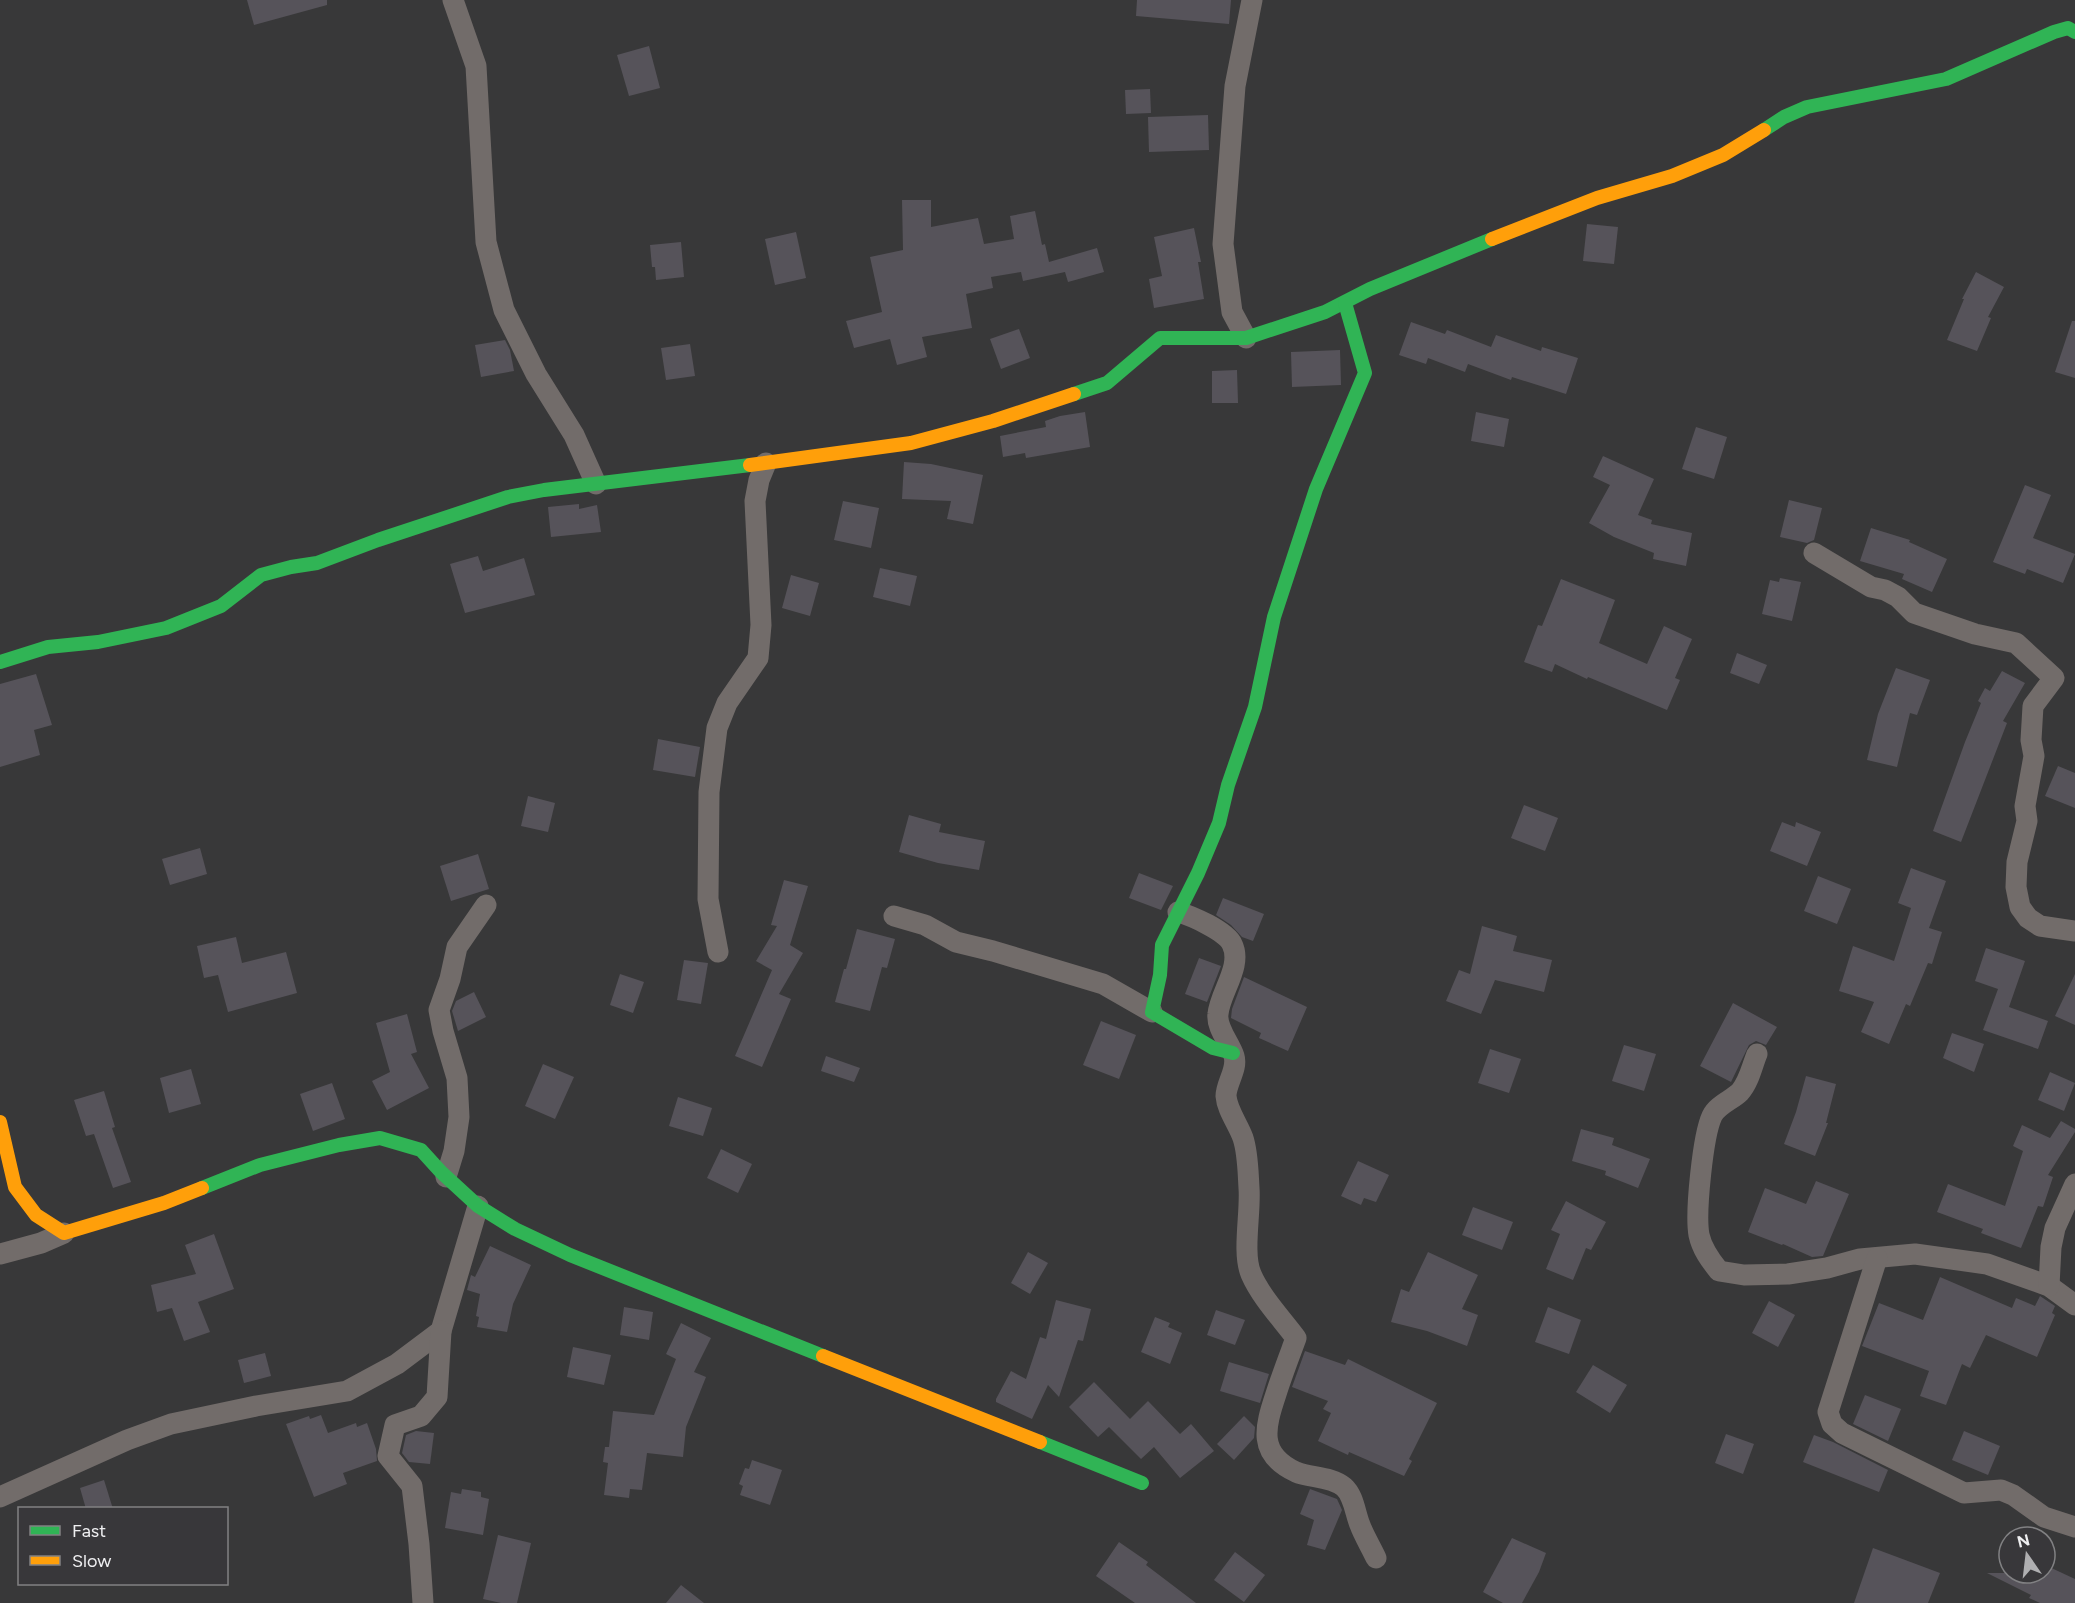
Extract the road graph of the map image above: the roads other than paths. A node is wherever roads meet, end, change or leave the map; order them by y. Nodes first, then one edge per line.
1 (453, 0) edge
2 (1252, 0) edge
3 (2075, 32) edge
4 (1345, 303) junction
5 (1246, 338) junction
6 (766, 463) junction
7 (596, 484) junction
8 (1814, 553) dead end
9 (0, 662) edge
10 (486, 905) dead end
11 (1178, 912) junction
12 (894, 916) dead end
13 (2075, 931) edge
14 (718, 952) dead end
15 (1152, 1012) junction
16 (1233, 1053) junction
17 (1757, 1054) dead end
18 (0, 1122) edge
19 (446, 1177) junction
20 (2075, 1184) edge
21 (478, 1206) junction
22 (64, 1233) junction
23 (0, 1254) edge
24 (1877, 1258) junction
25 (2049, 1286) junction
26 (2075, 1305) edge
27 (441, 1331) junction
28 (1142, 1483) dead end
29 (0, 1497) edge
30 (2075, 1527) edge
31 (1376, 1558) dead end
32 (423, 1603) edge

1 - 7 street
2 - 5 street
3 - 4 street
4 - 5 street
4 - 11 street
5 - 6 street
6 - 7 street
6 - 14 street
7 - 9 street
8 - 13 street
10 - 19 street
11 - 15 street
11 - 16 street
12 - 15 street
15 - 16 street
16 - 31 street
17 - 24 street
18 - 22 street
19 - 21 street
19 - 22 street
20 - 25 street
21 - 27 street
21 - 28 street
22 - 23 street
24 - 25 street
24 - 30 street
25 - 26 street
27 - 29 street
27 - 32 street

